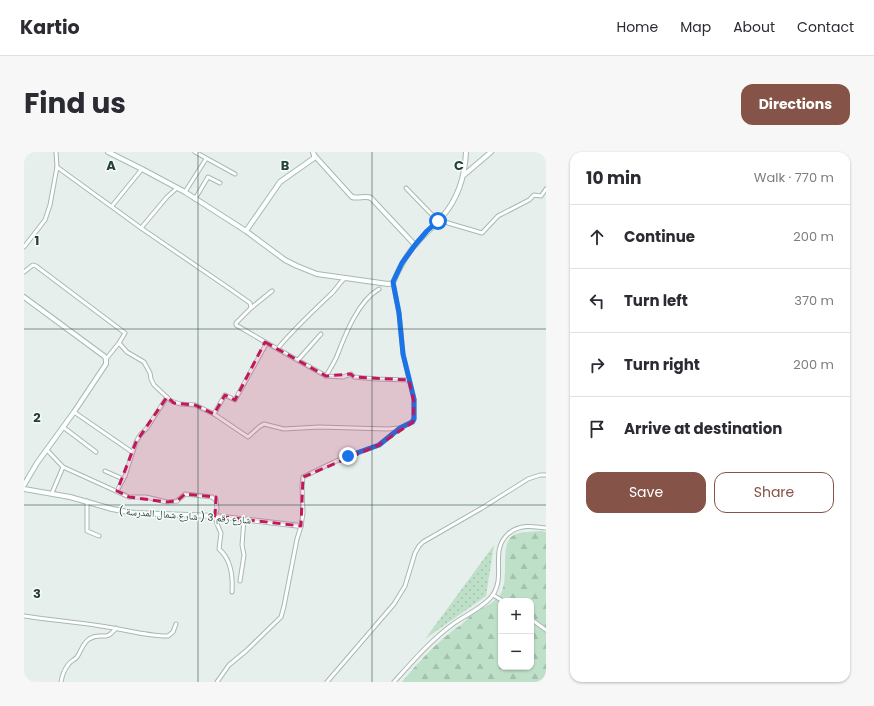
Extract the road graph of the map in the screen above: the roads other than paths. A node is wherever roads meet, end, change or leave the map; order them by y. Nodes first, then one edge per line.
1 (56, 152) edge
2 (108, 152) edge
3 (195, 152) edge
4 (466, 152) edge
5 (491, 152) edge
6 (314, 153) edge
7 (206, 159) junction
8 (57, 167) junction
9 (142, 169) junction
10 (235, 174) dead end
11 (464, 175) junction
12 (220, 182) dead end
13 (177, 188) junction
14 (406, 188) dead end
15 (546, 189) edge
16 (185, 192) junction
17 (195, 199) junction
18 (112, 206) junction
19 (439, 220) junction
20 (141, 228) junction
21 (246, 231) junction
22 (415, 245) junction
23 (24, 248) edge
24 (24, 272) edge
25 (345, 278) junction
26 (393, 282) junction
27 (379, 289) dead end
28 (272, 291) dead end
29 (24, 297) edge
30 (251, 308) junction
31 (321, 334) dead end
32 (265, 342) junction
33 (119, 343) junction
34 (278, 348) junction
35 (106, 359) junction
36 (298, 360) junction
37 (326, 376) junction
38 (409, 380) junction
39 (167, 397) junction
40 (74, 412) junction
41 (214, 414) junction
42 (63, 427) junction
43 (400, 428) junction
44 (47, 450) junction
45 (96, 452) dead end
46 (132, 452) junction
47 (64, 467) junction
48 (105, 471) dead end
49 (546, 475) edge
50 (123, 480) junction
51 (24, 485) edge
52 (24, 488) edge
53 (117, 491) junction
54 (52, 493) junction
55 (87, 501) junction
56 (215, 516) junction
57 (244, 519) junction
58 (301, 526) junction
59 (546, 528) edge
60 (99, 536) dead end
61 (240, 581) dead end
62 (232, 592) dead end
63 (493, 595) junction
64 (498, 598) edge
65 (24, 616) edge
66 (534, 621) edge
67 (176, 624) dead end
68 (116, 628) junction
69 (546, 630) edge
70 (61, 682) edge
71 (217, 682) edge
72 (327, 682) edge
73 (394, 682) edge

1 - 8 street
2 - 9 street
3 - 7 street
4 - 11 street
5 - 11 street
6 - 21 street
6 - 22 street
7 - 10 street
7 - 16 street
8 - 18 street
8 - 23 street
9 - 13 street
9 - 18 street
11 - 19 street
12 - 17 street
13 - 16 street
13 - 20 street
14 - 19 street
15 - 19 street
16 - 17 street
17 - 21 street
18 - 20 street
19 - 22 street
20 - 30 street
21 - 25 street
22 - 26 street
24 - 33 street
25 - 26 street
25 - 34 street
26 - 38 street
27 - 37 street
28 - 30 street
29 - 35 street
30 - 32 street
31 - 36 street
32 - 34 street
32 - 41 street
33 - 35 street
33 - 39 street
34 - 36 street
35 - 40 street
36 - 37 street
37 - 38 street
38 - 43 street
39 - 41 street
39 - 46 street
40 - 42 street
40 - 46 street
41 - 43 street
42 - 44 street
42 - 45 street
43 - 58 street
44 - 47 street
44 - 51 street
46 - 50 street
47 - 53 street
47 - 54 street
48 - 50 street
49 - 72 street
50 - 53 street
52 - 54 street, شارع رقم 3 ( شارع شمال المدرسة )
53 - 56 street
54 - 55 street, شارع رقم 3 ( شارع شمال المدرسة )
55 - 56 street, شارع رقم 3 ( شارع شمال المدرسة )
55 - 60 street
56 - 57 street, شارع رقم 3 ( شارع شمال المدرسة )
56 - 62 street
57 - 58 street, شارع رقم 3 ( شارع شمال المدرسة )
57 - 61 street
58 - 71 street
59 - 63 street
63 - 64 street
63 - 73 street
65 - 68 street
66 - 69 street
67 - 68 street
68 - 70 street

